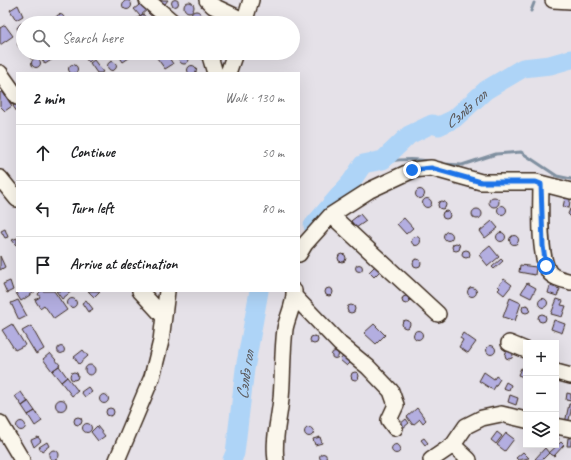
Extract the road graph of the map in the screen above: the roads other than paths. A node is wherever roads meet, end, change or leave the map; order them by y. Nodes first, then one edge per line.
1 (147, 0) edge
2 (206, 0) edge
3 (251, 0) edge
4 (553, 0) edge
5 (571, 1) edge
6 (166, 16) edge
7 (233, 16) edge
8 (247, 16) edge
9 (211, 60) edge
10 (233, 60) edge
11 (214, 72) edge
12 (228, 72) edge
13 (0, 73) edge
14 (16, 97) edge
15 (0, 178) edge
16 (541, 184) junction
17 (571, 191) edge
18 (16, 198) edge
19 (331, 215) junction
20 (300, 252) edge
21 (571, 282) edge
22 (141, 292) edge
23 (167, 292) edge
24 (294, 294) edge
25 (438, 314) dead end
26 (163, 316) junction
27 (509, 343) dead end
28 (523, 349) edge
29 (559, 373) edge
30 (571, 376) edge
31 (523, 419) edge
32 (0, 423) edge
33 (559, 427) edge
34 (395, 428) dead end
35 (571, 429) edge
36 (453, 445) junction
37 (22, 460) edge
38 (117, 460) edge
39 (276, 460) edge
40 (431, 460) edge
41 (469, 460) edge

1 - 6 street
2 - 7 street
3 - 8 street
4 - 5 street
9 - 11 street
10 - 12 street
13 - 14 street
15 - 18 street
16 - 17 street
16 - 19 street
16 - 21 street
19 - 20 street
19 - 25 street
22 - 26 street
23 - 26 street
24 - 34 street
24 - 39 street
26 - 38 street
27 - 28 street
29 - 30 street
31 - 36 street
32 - 37 street
33 - 35 street
36 - 40 street
36 - 41 street

